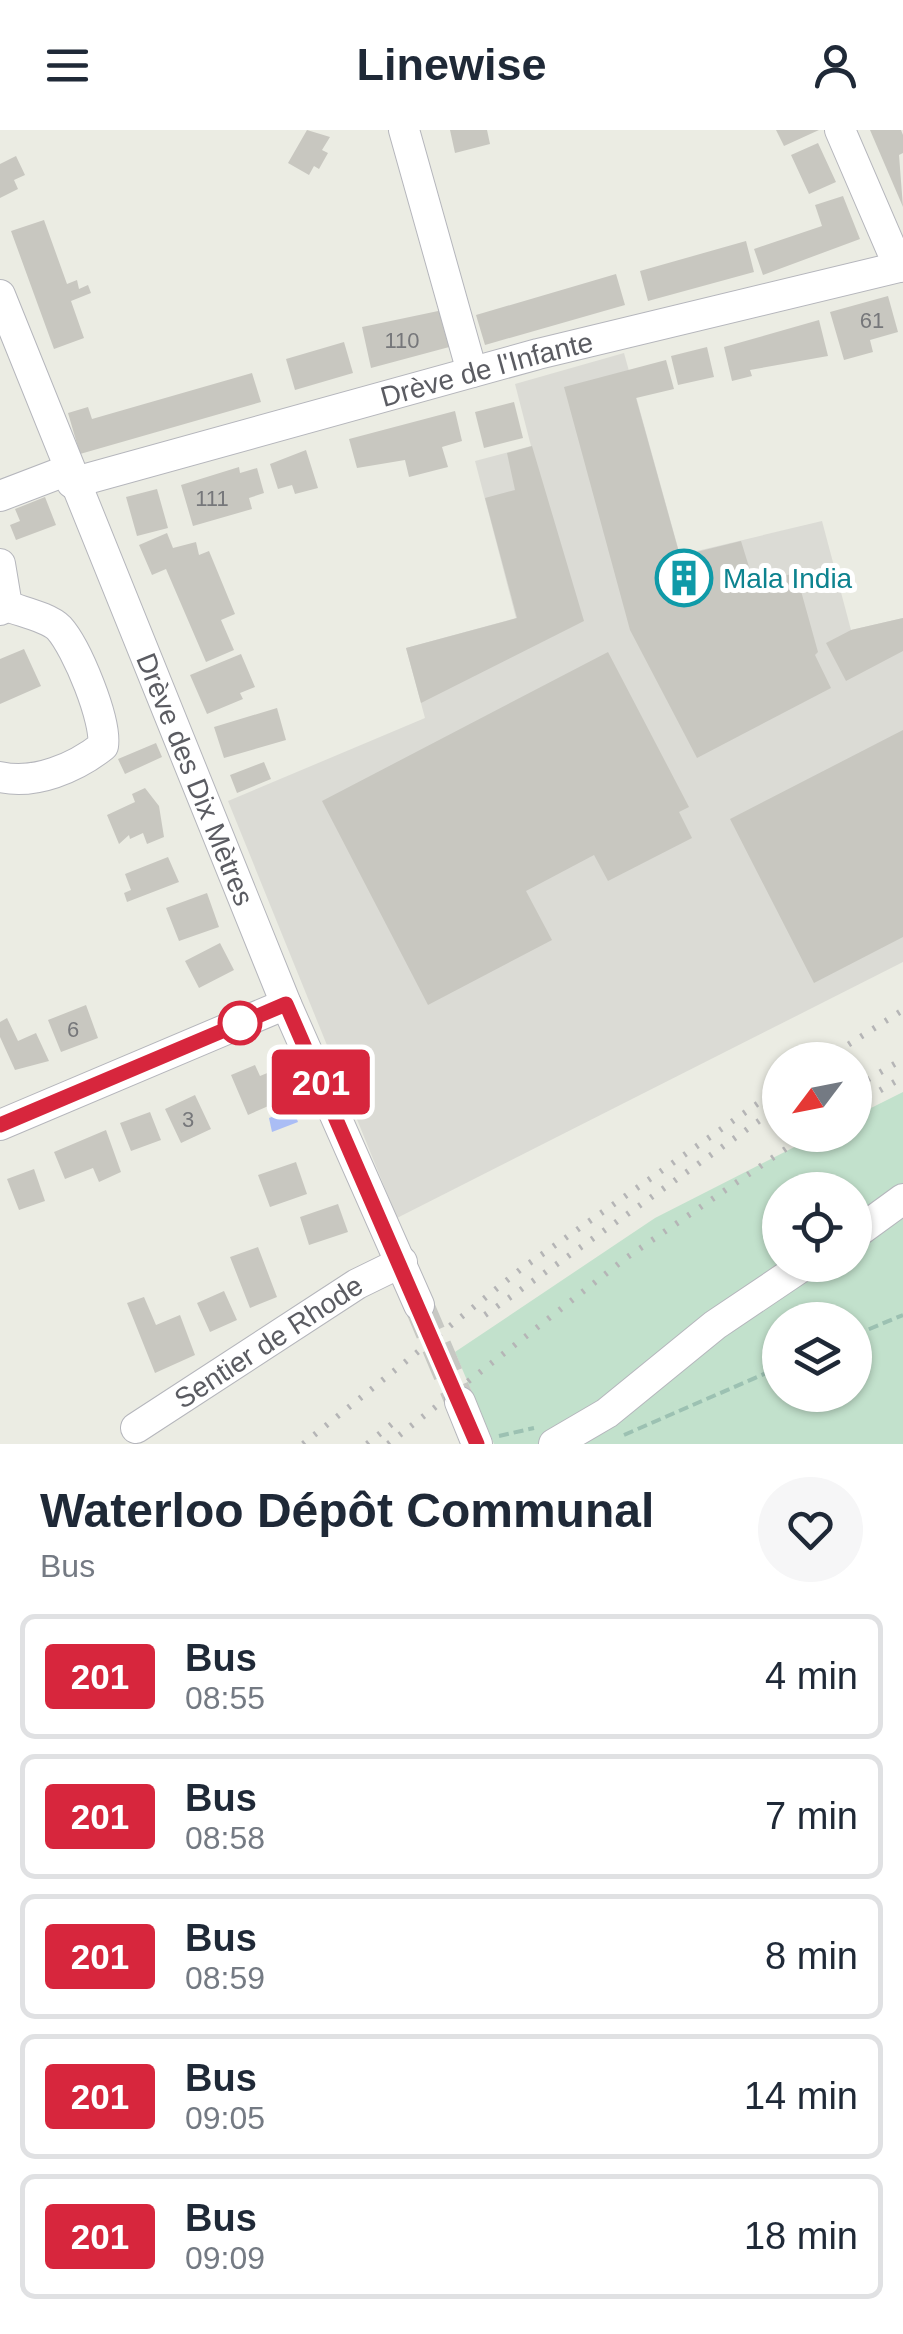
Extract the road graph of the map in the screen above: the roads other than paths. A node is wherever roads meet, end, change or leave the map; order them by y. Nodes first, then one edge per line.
1 (404, 130) edge
2 (840, 130) edge
3 (901, 267) edge
4 (0, 294) edge
5 (472, 372) junction
6 (70, 476) junction
7 (0, 496) edge
8 (0, 564) edge
9 (4, 608) edge
10 (0, 777) edge
11 (286, 1004) junction
12 (0, 1125) edge
13 (903, 1199) edge
14 (872, 1222) edge
15 (402, 1262) junction
16 (779, 1282) edge
17 (419, 1304) tunnel mouth
18 (460, 1402) tunnel mouth
19 (136, 1428) dead end
20 (477, 1444) edge
21 (554, 1444) edge

1 - 5 street
2 - 3 street
3 - 5 street, Drève de l'Infante
4 - 6 street, Drève des Dix Mètres
5 - 6 street, Drève de l'Infante
6 - 7 street, Drève de l'Infante
6 - 11 street, Drève des Dix Mètres
8 - 9 street
9 - 10 street
11 - 12 street
11 - 15 street, Drève des Dix Mètres
13 - 14 street
15 - 17 street, Drève des Dix Mètres
15 - 19 street, Sentier de Rhode
16 - 21 street
18 - 20 street

